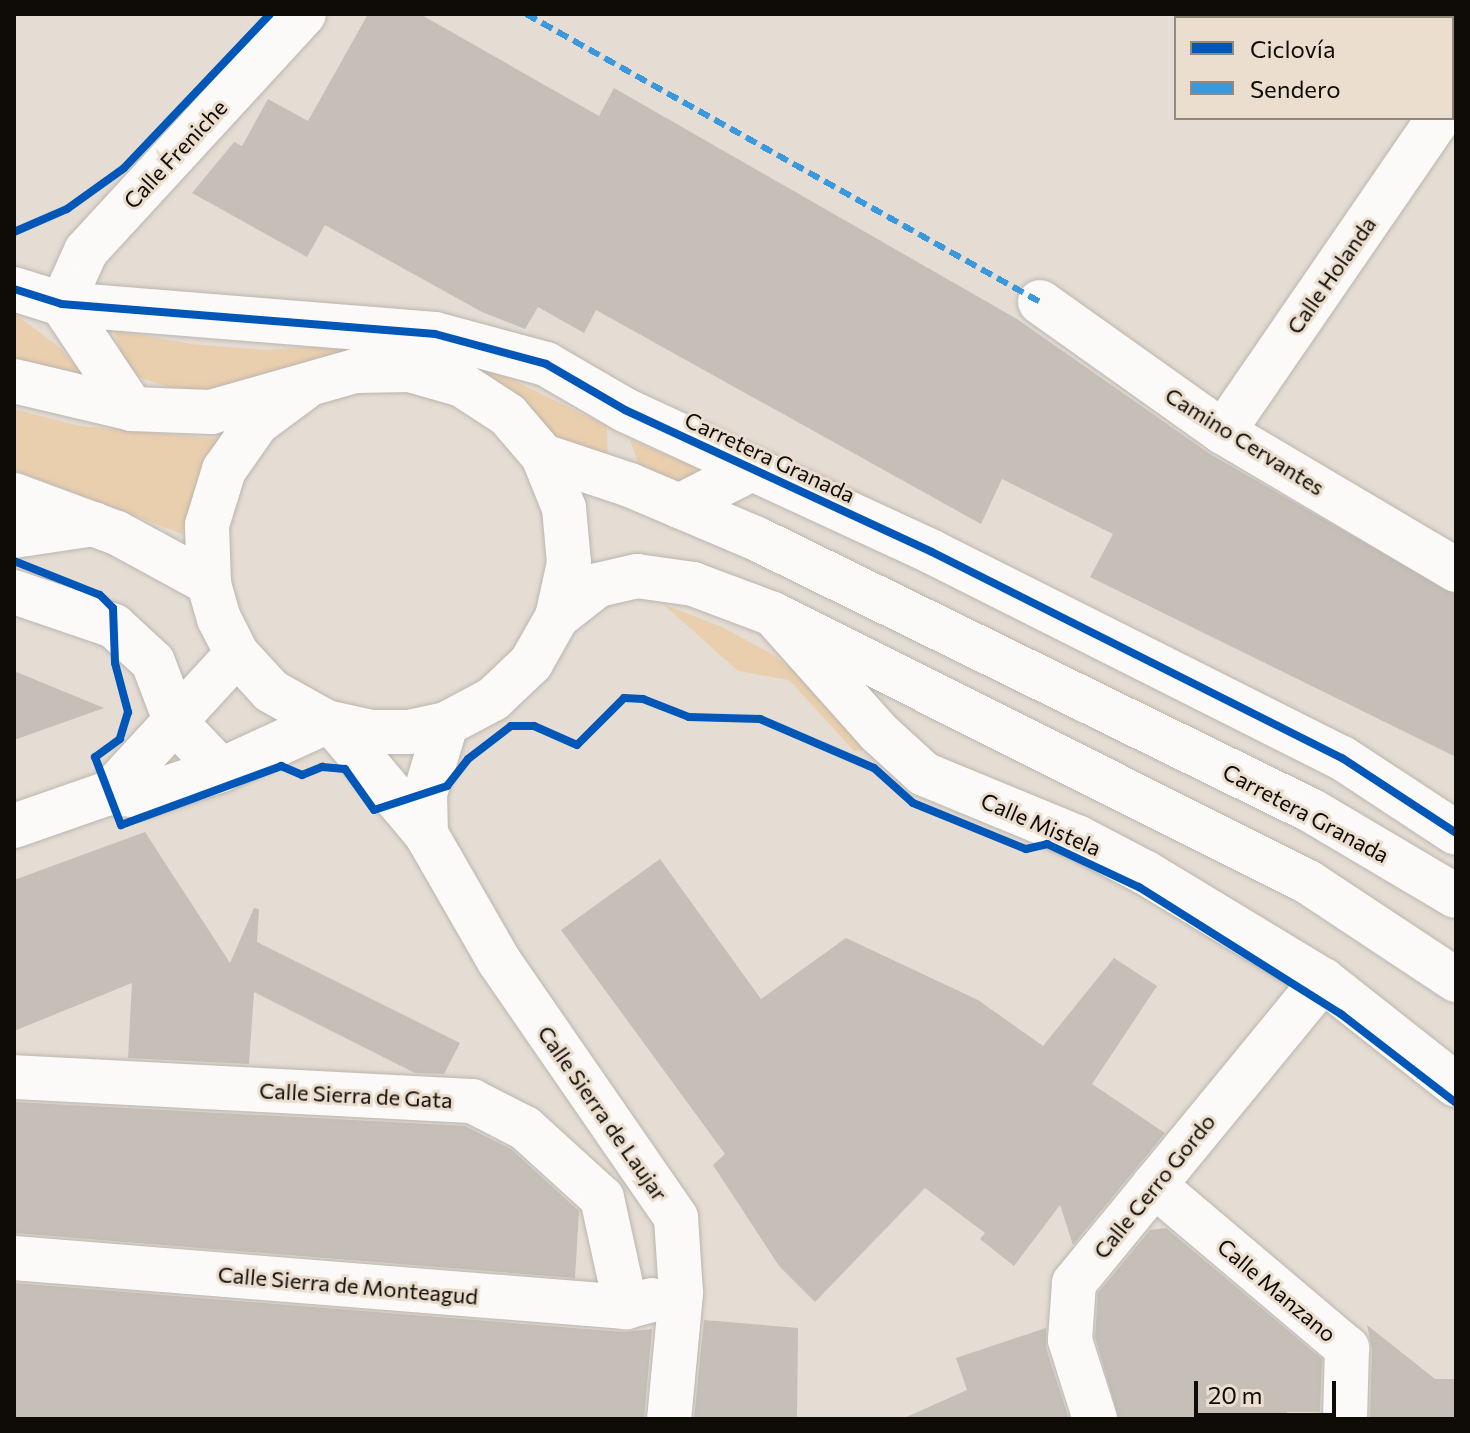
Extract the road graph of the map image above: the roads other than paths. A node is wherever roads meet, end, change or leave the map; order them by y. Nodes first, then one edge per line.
1 (304, 14) edge
2 (1438, 120) edge
3 (14, 289) edge
4 (1040, 302) dead end
5 (62, 304) junction
6 (14, 381) edge
7 (303, 389) junction
8 (132, 409) junction
9 (1223, 432) junction
10 (543, 456) junction
11 (752, 469) junction
12 (14, 495) edge
13 (679, 506) junction
14 (94, 524) junction
15 (14, 536) edge
16 (1456, 570) edge
17 (209, 583) junction
18 (14, 592) edge
19 (773, 614) junction
20 (557, 617) junction
21 (237, 654) junction
22 (176, 723) junction
23 (330, 724) junction
24 (446, 724) junction
25 (221, 770) junction
26 (109, 793) junction
27 (14, 826) edge
28 (1456, 833) edge
29 (426, 834) junction
30 (1456, 896) edge
31 (1323, 980) junction
32 (1456, 980) edge
33 (14, 1077) edge
34 (1456, 1085) edge
35 (1154, 1185) junction
36 (14, 1258) edge
37 (681, 1293) junction
38 (626, 1307) junction
39 (669, 1419) edge
40 (1095, 1419) edge
41 (1345, 1419) edge

1 - 5 street, Calle Freniche
2 - 9 street, Calle Holanda
3 - 5 street, Carretera Granada
4 - 9 street, Camino Cervantes
5 - 8 street
5 - 11 street, Carretera Granada
6 - 8 street, Carretera Granada
7 - 8 street, Carretera Granada
7 - 10 street, Carretera Granada
7 - 17 street, Carretera Granada
9 - 16 street, Camino Cervantes
10 - 13 street, Carretera Granada
10 - 20 street, Carretera Granada
11 - 13 street
11 - 28 street, Carretera Granada
12 - 14 street
13 - 30 street, Carretera Granada
14 - 15 street
14 - 17 street
17 - 21 street, Carretera Granada
18 - 22 street
19 - 20 street, Carretera Granada
19 - 31 street, Calle Mistela
19 - 32 street, Carretera Granada
20 - 24 street, Carretera Granada
21 - 22 street
21 - 23 street, Carretera Granada
22 - 25 street
22 - 26 street
23 - 24 street, Carretera Granada
23 - 25 street
23 - 29 street, Calle Sierra de Laujar
24 - 29 street, Calle Sierra de Laujar
25 - 26 street
26 - 27 street
29 - 37 street, Calle Sierra de Laujar
31 - 34 street, Calle Mistela
31 - 35 street, Calle Cerro Gordo
33 - 38 street, Calle Sierra de Gata
35 - 40 street, Calle Cerro Gordo
35 - 41 street, Calle Manzano
36 - 38 street, Calle Sierra de Monteagud
37 - 38 street, Calle Sierra de Monteagud
37 - 39 street, Calle Sierra de Laujar

